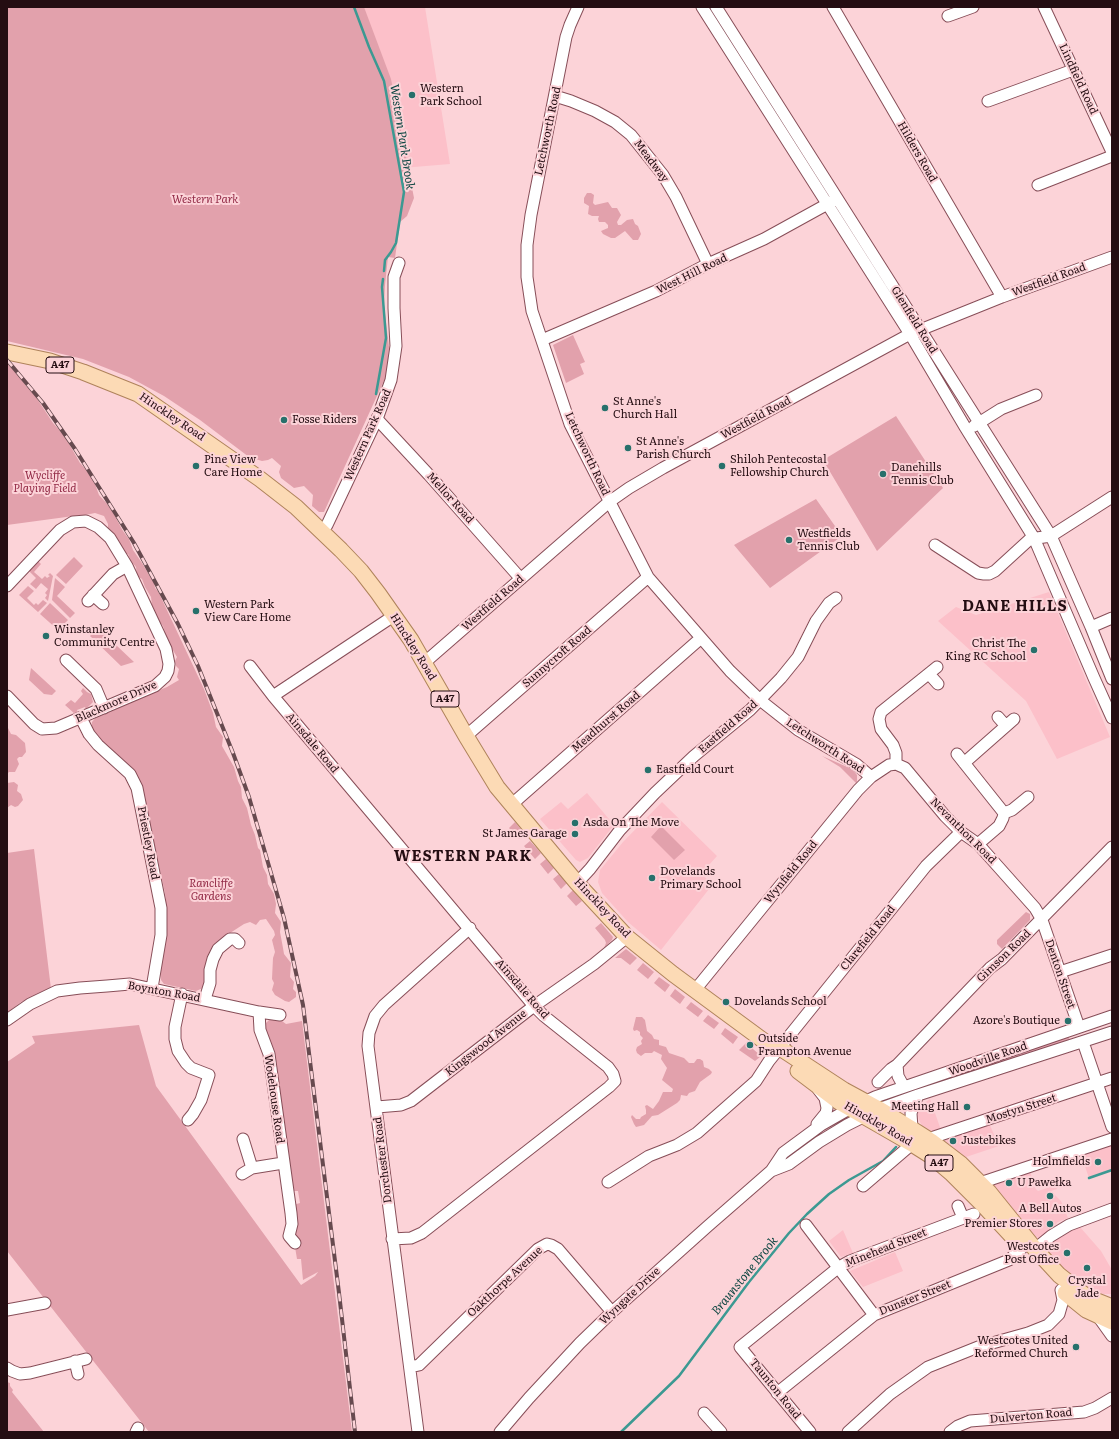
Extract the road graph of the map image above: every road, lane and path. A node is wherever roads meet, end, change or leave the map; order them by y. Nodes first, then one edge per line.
1 (578, 7) edge
2 (702, 7) edge
3 (716, 7) edge
4 (833, 7) edge
5 (973, 7) edge
6 (1044, 7) edge
7 (948, 16) dead end
8 (749, 70) junction
9 (1073, 70) junction
10 (555, 96) junction
11 (988, 102) dead end
12 (1112, 152) edge
13 (1112, 156) edge
14 (1038, 185) dead end
15 (838, 198) junction
16 (828, 204) junction
17 (1112, 257) edge
18 (399, 263) dead end
19 (708, 264) junction
20 (1002, 297) junction
21 (915, 332) junction
22 (542, 340) junction
23 (12, 352) edge
24 (1036, 395) dead end
25 (377, 419) junction
26 (980, 422) junction
27 (967, 430) junction
28 (1112, 497) edge
29 (609, 502) junction
30 (322, 531) junction
31 (1050, 536) junction
32 (1034, 538) junction
33 (935, 545) dead end
34 (127, 566) junction
35 (1069, 576) junction
36 (648, 577) junction
37 (521, 579) junction
38 (1054, 582) junction
39 (7, 586) edge
40 (836, 598) dead end
41 (103, 604) dead end
42 (394, 615) junction
43 (1112, 618) edge
44 (1091, 627) junction
45 (701, 638) junction
46 (66, 660) dead end
47 (424, 663) junction
48 (250, 666) dead end
49 (1110, 675) edge
50 (1094, 678) junction
51 (938, 684) dead end
52 (7, 696) edge
53 (273, 696) junction
54 (760, 700) junction
55 (104, 708) junction
56 (998, 717) dead end
57 (81, 718) junction
58 (1112, 718) edge
59 (466, 736) junction
60 (896, 764) junction
61 (871, 777) junction
62 (1023, 797) dead end
63 (511, 805) junction
64 (1004, 813) junction
65 (961, 832) junction
66 (978, 844) junction
67 (1112, 847) edge
68 (577, 883) junction
69 (1042, 920) junction
70 (470, 928) junction
71 (237, 937) dead end
72 (627, 937) junction
73 (1112, 955) edge
74 (1060, 972) junction
75 (152, 988) junction
76 (695, 990) junction
77 (182, 994) junction
78 (205, 999) junction
79 (534, 1006) junction
80 (259, 1012) junction
81 (280, 1015) dead end
82 (1112, 1016) edge
83 (7, 1020) edge
84 (1079, 1027) junction
85 (1112, 1032) edge
86 (1083, 1042) junction
87 (775, 1049) junction
88 (897, 1065) junction
89 (1112, 1078) edge
90 (878, 1082) dead end
91 (816, 1084) junction
92 (1097, 1084) junction
93 (904, 1087) junction
94 (918, 1095) junction
95 (377, 1107) junction
96 (850, 1109) junction
97 (864, 1109) junction
98 (880, 1109) junction
99 (193, 1118) dead end
100 (1112, 1127) edge
101 (811, 1133) junction
102 (912, 1136) junction
103 (243, 1139) dead end
104 (1112, 1139) edge
105 (931, 1141) junction
106 (283, 1163) junction
107 (771, 1171) junction
108 (607, 1182) dead end
109 (980, 1183) junction
110 (863, 1186) dead end
111 (958, 1206) dead end
112 (1112, 1209) edge
113 (806, 1225) dead end
114 (289, 1239) dead end
115 (392, 1239) junction
116 (1029, 1248) junction
117 (839, 1267) junction
118 (1061, 1290) junction
119 (1112, 1297) edge
120 (45, 1304) dead end
121 (1090, 1307) junction
122 (1112, 1307) edge
123 (7, 1310) edge
124 (612, 1312) junction
125 (874, 1315) junction
126 (1112, 1322) edge
127 (1112, 1336) edge
128 (740, 1346) joint
129 (86, 1359) dead end
130 (75, 1361) junction
131 (410, 1366) junction
132 (7, 1368) edge
133 (78, 1374) dead end
134 (777, 1393) junction
135 (1112, 1398) edge
136 (704, 1413) dead end
137 (418, 1432) edge
138 (500, 1432) edge
139 (721, 1432) edge
140 (810, 1432) edge
141 (848, 1432) edge
142 (950, 1432) edge

1 - 10 street, Letchworth Road
2 - 8 street, Glenfield Road
3 - 8 street, Glenfield Road
4 - 20 street, Hilders Road
5 - 7 street
6 - 9 street, Lindfield Road
8 - 15 street, Glenfield Road
8 - 16 street, Glenfield Road
9 - 11 street
9 - 12 street, Lindfield Road
10 - 19 street, Meadway
10 - 22 street, Letchworth Road
13 - 14 street
15 - 16 street, West Hill Road
15 - 21 street, Glenfield Road
16 - 19 street, West Hill Road
16 - 21 street, Glenfield Road
17 - 20 street, Westfield Road
18 - 25 street, Western Park Road
19 - 22 street, West Hill Road
20 - 21 street, Westfield Road
21 - 26 street, Glenfield Road
21 - 27 street, Glenfield Road
21 - 29 street, Westfield Road
22 - 29 street, Letchworth Road
23 - 30 main road, Hinckley Road / A47
24 - 26 street
25 - 30 street, Western Park Road
25 - 37 street, Mellor Road
26 - 27 street
26 - 31 street, Glenfield Road
27 - 32 street, Glenfield Road
28 - 31 street
29 - 36 street, Letchworth Road
29 - 37 street, Westfield Road
30 - 42 main road, Hinckley Road / A47
31 - 32 street
31 - 35 street, Glenfield Road
32 - 33 street
32 - 38 street, Glenfield Road
34 - 39 street, Blackmore Drive
34 - 41 street
34 - 55 street, Blackmore Drive
35 - 38 street
35 - 44 street, Glenfield Road
36 - 45 street, Letchworth Road
36 - 59 street, Sunnycroft Road
37 - 47 street, Westfield Road
38 - 50 street, Glenfield Road
40 - 54 street, Eastfield Road
42 - 47 main road, Hinckley Road / A47
42 - 53 street
43 - 44 street
44 - 49 street, Glenfield Road
45 - 54 street, Letchworth Road
45 - 63 street, Meadhurst Road
46 - 55 street
47 - 59 main road, Hinckley Road / A47
48 - 53 street, Ainsdale Road
49 - 50 street, Glenfield Road
50 - 58 street, Glenfield Road
51 - 60 street
52 - 57 street, Blackmore Drive
53 - 70 street, Ainsdale Road
54 - 61 street, Letchworth Road
54 - 68 street, Eastfield Road
55 - 57 street, Blackmore Drive
56 - 64 street
57 - 75 street, Priestley Road
59 - 63 main road, Hinckley Road / A47
60 - 61 street, Wynfield Road
60 - 65 street, Nevanthon Road
61 - 76 street, Wynfield Road
62 - 64 street
63 - 68 main road, Hinckley Road / A47
64 - 66 street
65 - 66 street, Nevanthon Road
65 - 87 street, Clarefield Road
66 - 69 street, Nevanthon Road
67 - 69 street, Gimson Road
68 - 72 main road, Hinckley Road / A47
69 - 74 street, Denton Street
69 - 88 street, Gimson Road
70 - 79 street, Ainsdale Road
70 - 95 street, Dorchester Road
71 - 78 street
72 - 76 main road, Hinckley Road / A47
72 - 79 street, Kingswood Avenue
73 - 74 street
74 - 84 street, Denton Street
75 - 77 street, Boynton Road
75 - 83 street, Boynton Road
76 - 87 main road, Hinckley Road / A47
77 - 78 street, Boynton Road
77 - 99 street
78 - 80 street, Boynton Road
79 - 95 street, Kingswood Avenue
79 - 115 street, Ainsdale Road
80 - 81 street, Boynton Road
80 - 106 street, Wodehouse Road
82 - 84 street, Woodville Road
84 - 86 street, Denton Street
84 - 93 street, Woodville Road
85 - 86 street, Woodville Road
86 - 92 street, Denton Street
86 - 94 street, Woodville Road
87 - 91 main road, Hinckley Road / A47
87 - 97 main road, Hinckley Road / A47
87 - 108 street, Clarefield Road
88 - 90 street, Gimson Road
88 - 93 street
89 - 92 street, Mostyn Street
91 - 96 main road, Hinckley Road / A47
91 - 101 street
92 - 100 street, Denton Street
92 - 105 street, Mostyn Street
93 - 97 street, Woodville Road
94 - 98 street, Woodville Road
94 - 102 street
95 - 115 street, Dorchester Road
96 - 97 main road, Hinckley Road / A47
96 - 101 street, Wyngate Drive
97 - 98 main road, Hinckley Road / A47
97 - 102 main road, Hinckley Road / A47
97 - 107 street, Wyngate Drive
98 - 102 main road, Hinckley Road / A47
101 - 107 street, Wyngate Drive
102 - 105 main road, Hinckley Road / A47
102 - 110 street
102 - 116 main road, Hinckley Road / A47
103 - 106 street
104 - 109 street
105 - 109 main road, Hinckley Road / A47
106 - 114 street, Wodehouse Road
107 - 124 street, Wyngate Drive
109 - 116 main road, Hinckley Road / A47
111 - 117 street, Minehead Street
112 - 116 street, Dunster Street
113 - 117 street
115 - 131 street, Dorchester Road
116 - 118 main road, Hinckley Road / A47
116 - 121 main road, Hinckley Road / A47
116 - 125 street, Dunster Street
117 - 125 street
117 - 128 street, Minehead Street
118 - 121 main road, Hinckley Road / A47
118 - 141 street
119 - 121 street
120 - 123 street
121 - 122 main road, A47
121 - 126 main road, A47
121 - 127 street, Hinckley Road
124 - 131 street, Oakthorpe Avenue
124 - 138 street, Wyngate Drive
125 - 134 street, Dunster Street
128 - 134 street, Taunton Road
129 - 130 street
130 - 132 street
130 - 133 street
131 - 137 street, Dorchester Road
134 - 140 street, Taunton Road
135 - 142 street, Dulverton Road
136 - 139 street

